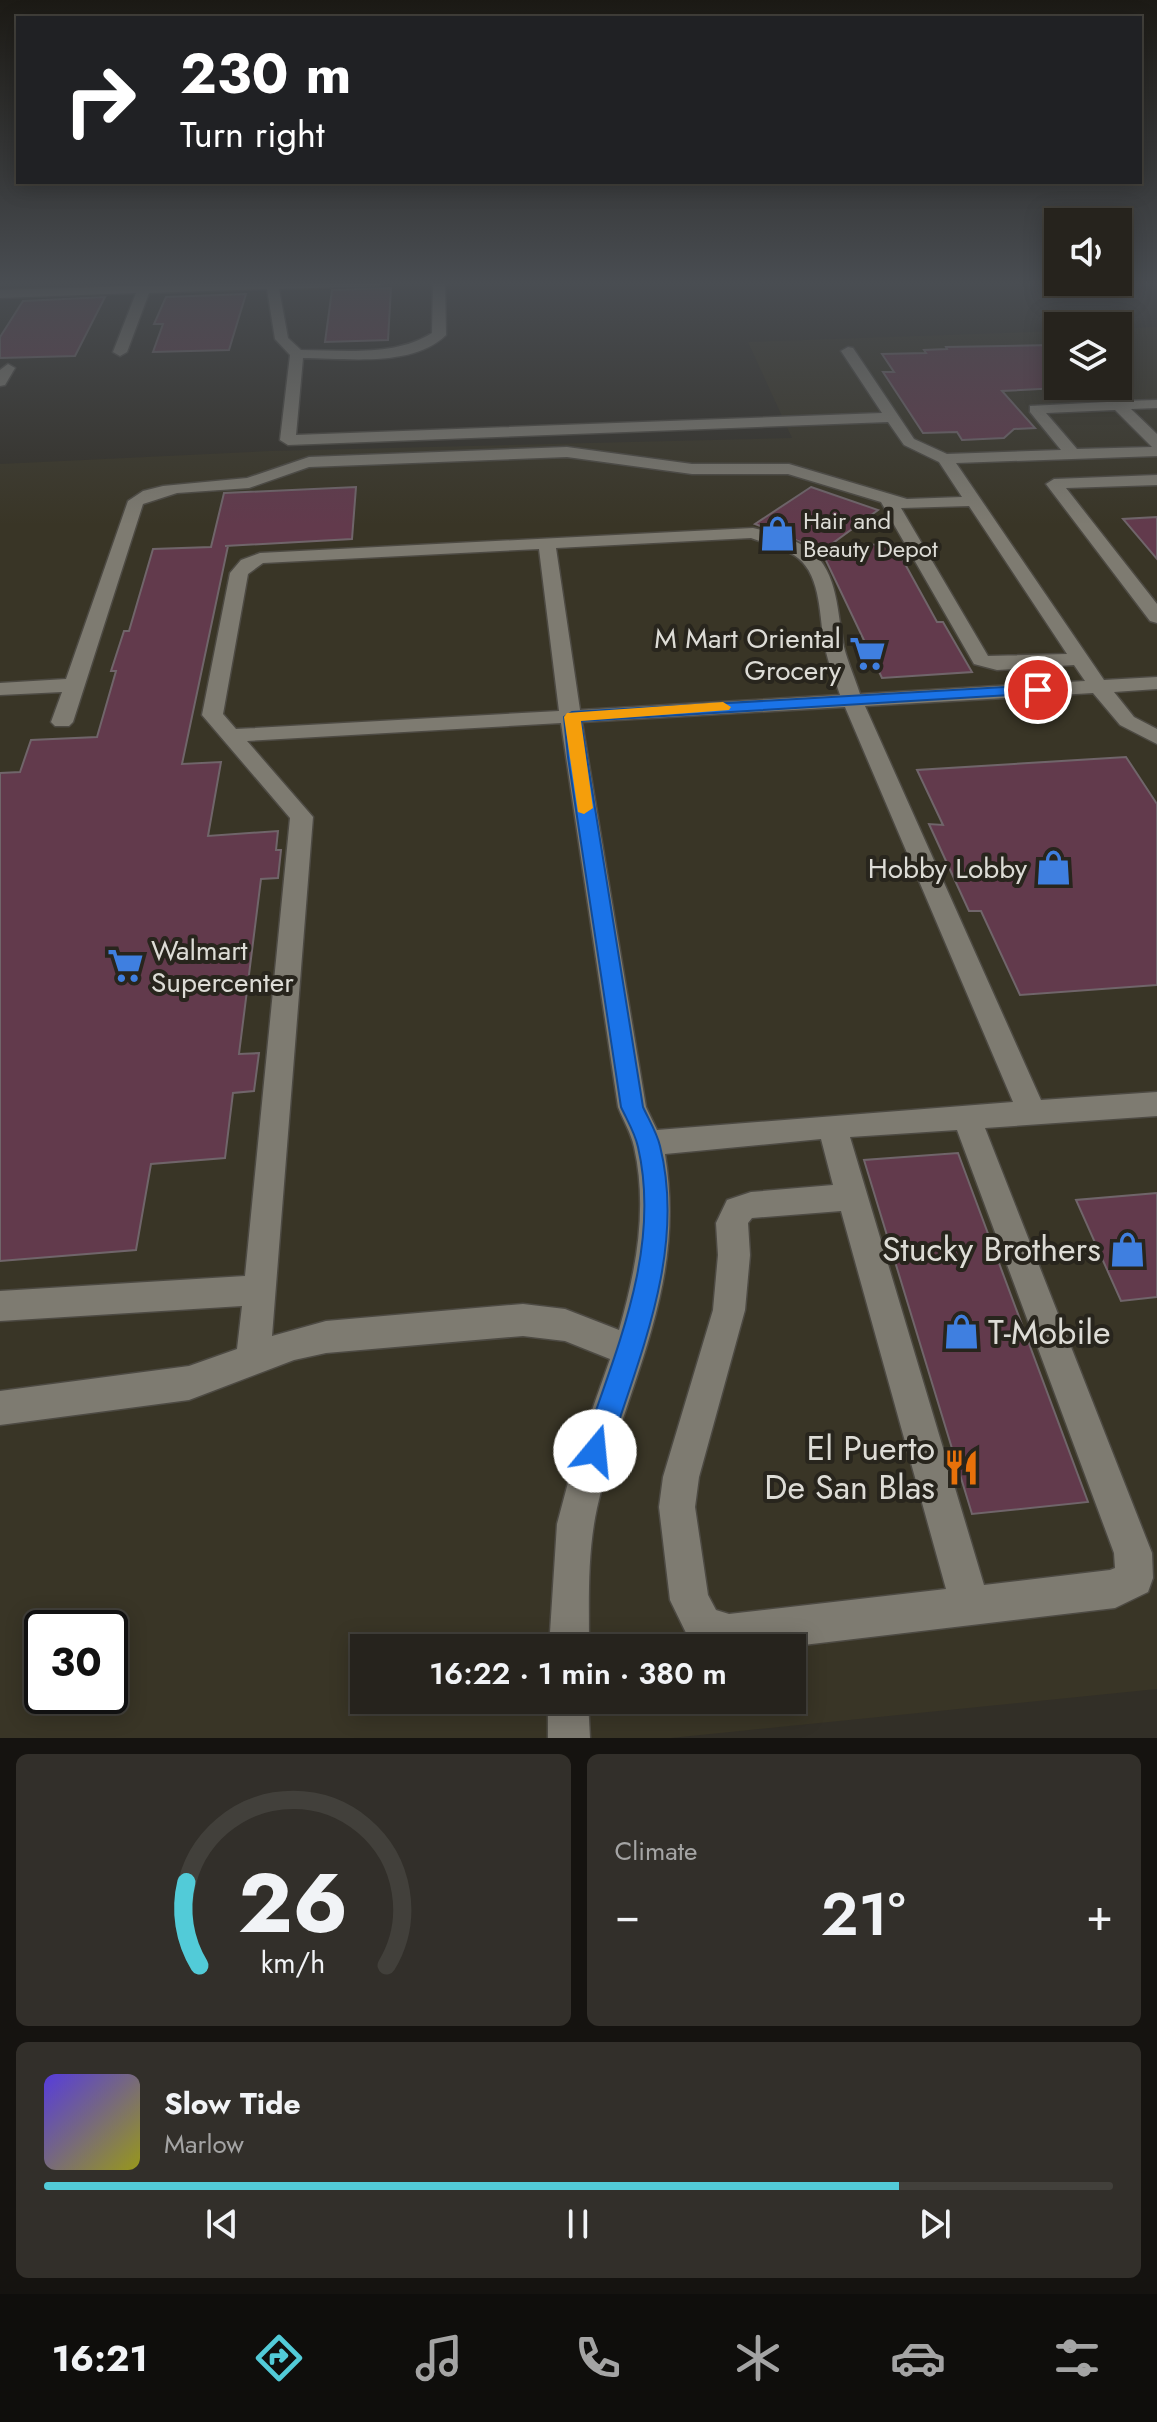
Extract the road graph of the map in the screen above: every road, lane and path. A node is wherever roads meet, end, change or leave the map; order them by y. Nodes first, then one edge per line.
1 (296, 363) edge
2 (856, 363) edge
3 (4, 368) edge
4 (0, 382) edge
5 (1157, 404) edge
6 (1121, 406) junction
7 (892, 417) junction
8 (1157, 443) edge
9 (1157, 451) edge
10 (1073, 454) junction
11 (945, 459) junction
12 (1157, 480) edge
13 (889, 501) junction
14 (974, 501) junction
15 (547, 543) junction
16 (1157, 617) edge
17 (1081, 659) junction
18 (1157, 683) edge
19 (73, 685) junction
20 (1099, 687) junction
21 (0, 689) edge
22 (852, 699) junction
23 (572, 717) junction
24 (62, 722) dead end
25 (230, 736) junction
26 (1157, 738) edge
27 (1157, 1104) edge
28 (1031, 1111) junction
29 (966, 1116) junction
30 (832, 1126) junction
31 (648, 1143) junction
32 (852, 1197) junction
33 (259, 1290) junction
34 (0, 1306) edge
35 (629, 1350) junction
36 (253, 1361) junction
37 (0, 1408) edge
38 (970, 1604) junction
39 (570, 1634) edge
40 (568, 1714) edge
41 (569, 1738) edge

1 - 7 street
2 - 7 street
3 - 4 street
5 - 6 street
6 - 8 street
6 - 10 street
7 - 11 street
9 - 10 street
10 - 11 street
11 - 14 street
12 - 16 street
13 - 14 street
13 - 17 street
13 - 19 street
14 - 17 street
15 - 22 street
15 - 23 street
15 - 25 street
17 - 20 street
18 - 20 street
19 - 21 street
19 - 24 street
20 - 22 street
20 - 26 street
22 - 23 street
22 - 28 street
23 - 25 street
23 - 31 street
25 - 33 street
27 - 28 street
28 - 29 street
29 - 30 street
29 - 38 street
30 - 31 street
30 - 32 street
31 - 35 street
32 - 38 street
32 - 38 street
33 - 34 street
33 - 36 street
35 - 36 street
35 - 39 street
36 - 37 street
40 - 41 street

